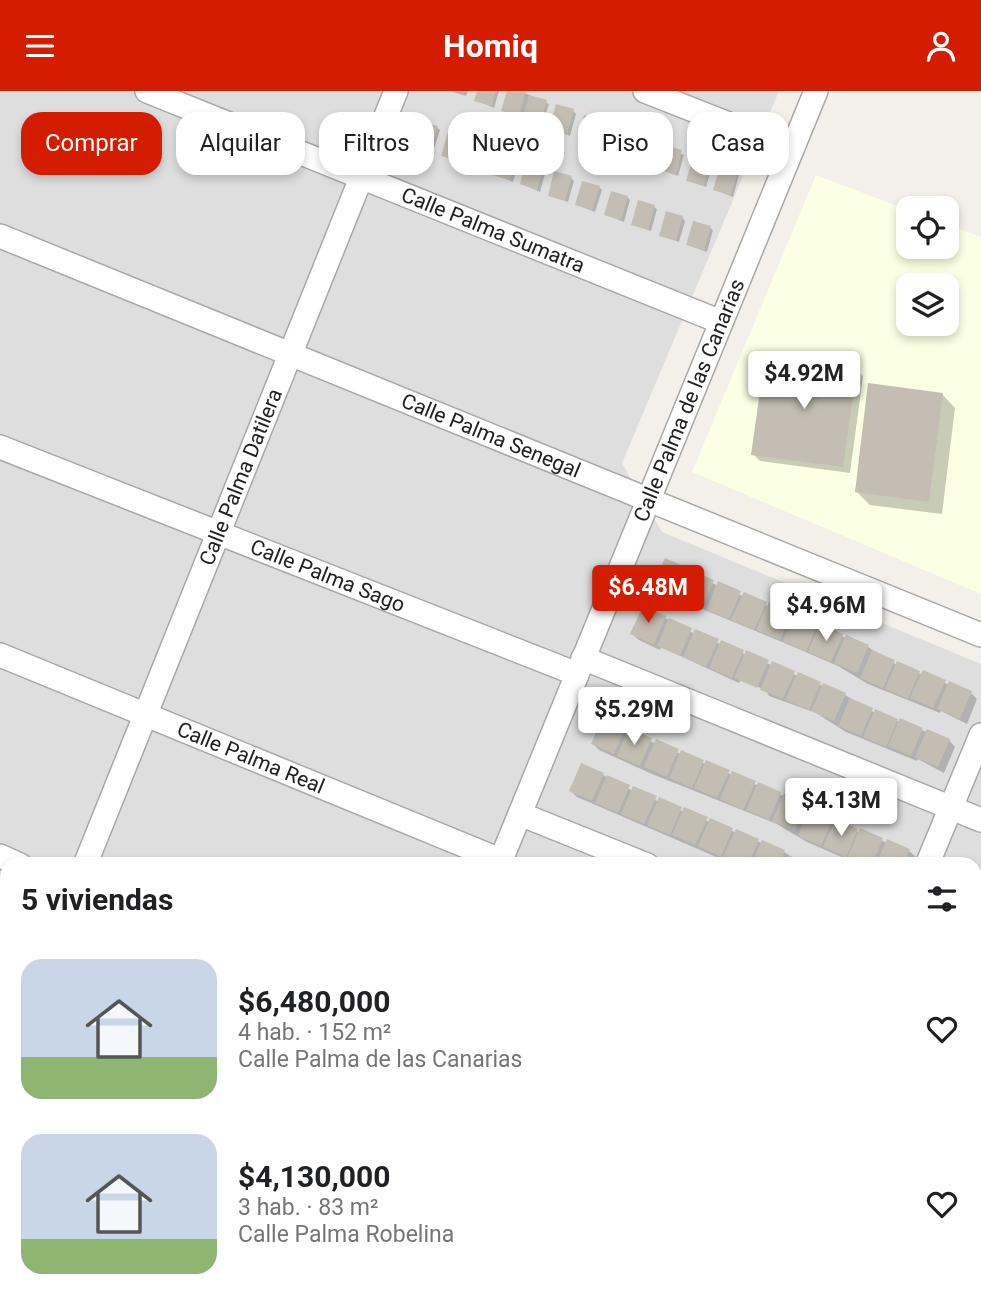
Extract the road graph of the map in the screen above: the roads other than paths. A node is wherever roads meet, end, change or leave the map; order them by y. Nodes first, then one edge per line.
1 (146, 91) edge
2 (396, 91) edge
3 (646, 91) edge
4 (816, 91) edge
5 (792, 149) junction
6 (360, 177) junction
7 (0, 236) edge
8 (721, 323) junction
9 (292, 357) junction
10 (0, 447) edge
11 (648, 502) junction
12 (219, 536) junction
13 (981, 635) edge
14 (0, 655) edge
15 (580, 666) junction
16 (146, 715) junction
17 (981, 735) edge
18 (951, 807) junction
19 (520, 814) junction
20 (981, 820) edge
21 (88, 857) edge
22 (488, 857) edge
23 (502, 857) edge
24 (627, 857) edge
25 (930, 857) edge

1 - 6 street, Calle Palma Sumatra
2 - 6 street, Calle Palma Datilera
3 - 5 street
4 - 5 street, Calle Palma de las Canarias
5 - 8 street, Calle Palma de las Canarias
6 - 8 street, Calle Palma Sumatra
6 - 9 street, Calle Palma Datilera
7 - 9 street, Calle Palma Senegal
8 - 11 street, Calle Palma de las Canarias
9 - 11 street, Calle Palma Senegal
9 - 12 street, Calle Palma Datilera
10 - 12 street, Calle Palma Sago
11 - 13 street, Calle Palma Senegal
11 - 15 street, Calle Palma de las Canarias
12 - 15 street, Calle Palma Sago
12 - 16 street, Calle Palma Datilera
14 - 16 street, Calle Palma Real
15 - 18 street, Calle Palma Sago
15 - 19 street, Calle Palma de las Canarias
16 - 21 street, Calle Palma Datilera
16 - 22 street, Calle Palma Real
17 - 18 street
18 - 20 street, Calle Palma Sago
18 - 25 street
19 - 23 street, Calle Palma de las Canarias
19 - 24 street

